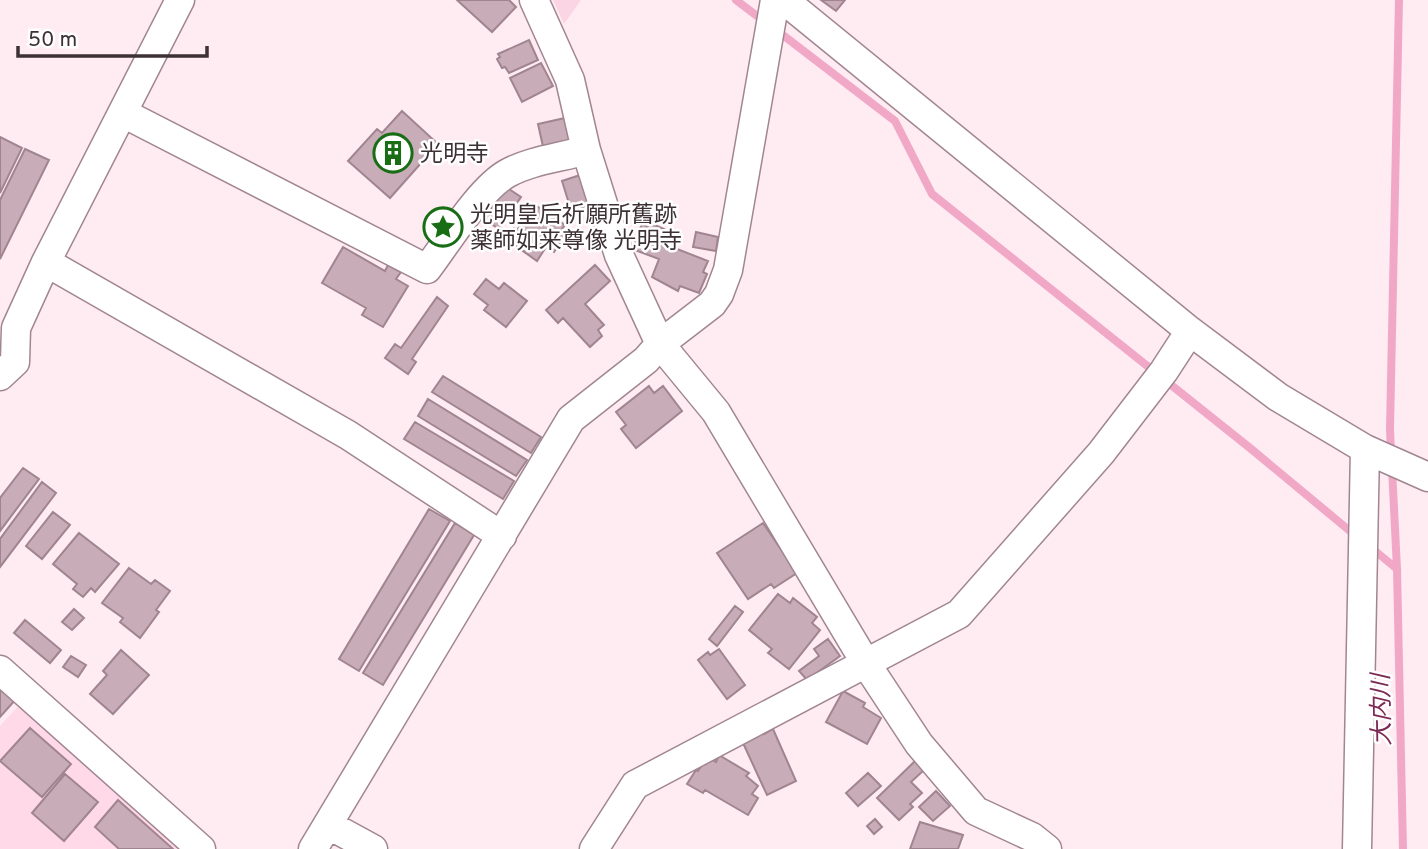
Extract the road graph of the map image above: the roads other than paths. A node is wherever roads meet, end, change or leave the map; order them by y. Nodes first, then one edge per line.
1 (180, 0) edge
2 (534, 0) edge
3 (775, 0) edge
4 (784, 0) edge
5 (123, 113) junction
6 (586, 150) junction
7 (46, 262) junction
8 (1190, 331) junction
9 (660, 344) junction
10 (0, 376) edge
11 (1365, 449) junction
12 (1428, 477) edge
13 (502, 536) junction
14 (864, 662) junction
15 (0, 670) edge
16 (329, 825) junction
17 (201, 849) edge
18 (313, 849) edge
19 (373, 849) edge
20 (594, 849) edge
21 (1047, 849) edge
22 (1357, 849) edge

1 - 5 street
2 - 6 street
3 - 9 street
4 - 8 street
5 - 6 street
5 - 7 street
6 - 9 street
7 - 10 street
7 - 13 street
8 - 11 street
8 - 14 street
9 - 13 street
9 - 14 street
11 - 12 street
11 - 22 street
13 - 16 street
14 - 20 street
14 - 21 street
15 - 17 street
16 - 18 street
16 - 19 street

